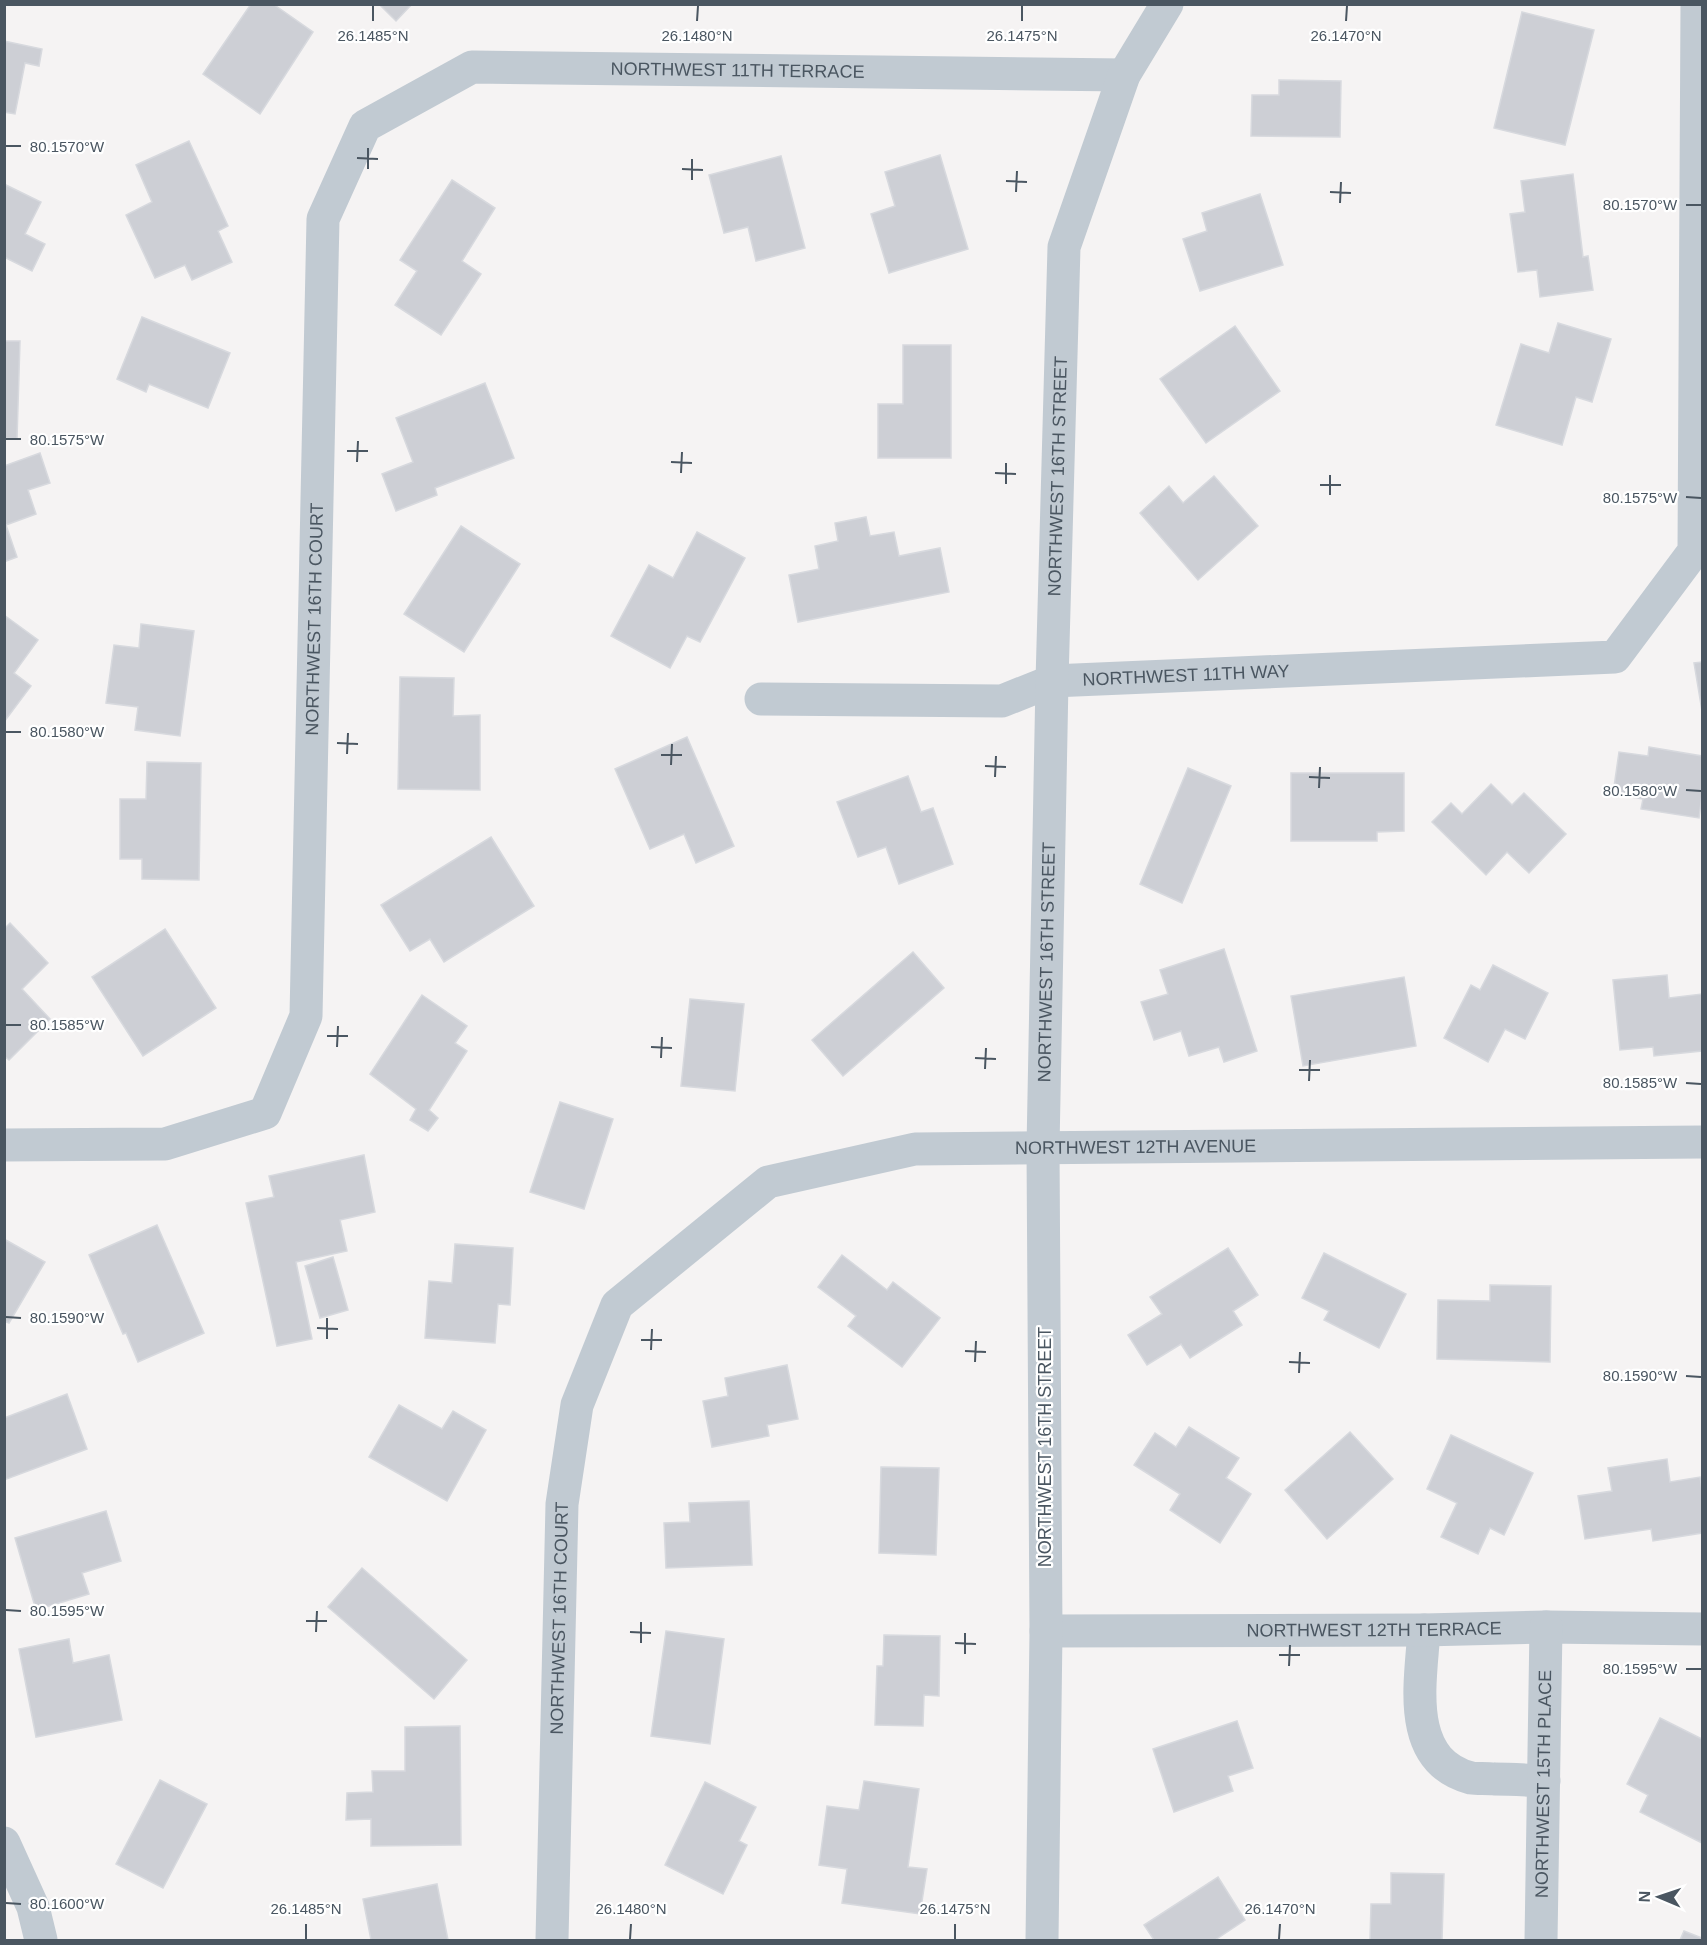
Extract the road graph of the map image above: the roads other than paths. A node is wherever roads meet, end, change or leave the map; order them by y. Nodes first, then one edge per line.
1 (1167, 4) edge
2 (1697, 4) edge
3 (1124, 75) junction
4 (365, 126) joint
5 (1052, 681) junction
6 (761, 699) dead end
7 (1702, 1142) edge
8 (4, 1145) edge
9 (1043, 1148) junction
10 (617, 1305) joint
11 (1546, 1627) junction
12 (1702, 1629) edge
13 (1424, 1630) junction
14 (1046, 1631) junction
15 (1544, 1781) junction
16 (4, 1843) edge
17 (41, 1941) edge
18 (552, 1941) edge
19 (1041, 1941) edge
20 (1541, 1941) edge

1 - 3 street, NORTHWEST 16TH STREET
2 - 5 street, NORTHWEST 11TH WAY
3 - 4 street, NORTHWEST 11TH TERRACE
3 - 5 street, NORTHWEST 16TH STREET
4 - 8 street, NORTHWEST 16TH COURT
5 - 6 street, NORTHWEST 11TH WAY
5 - 9 street, NORTHWEST 16TH STREET
7 - 9 street, NORTHWEST 12TH AVENUE
9 - 10 street, NORTHWEST 12TH AVENUE
9 - 14 street, NORTHWEST 16TH STREET
10 - 18 street, NORTHWEST 16TH COURT
11 - 12 street, NORTHWEST 12TH TERRACE
11 - 13 street, NORTHWEST 12TH TERRACE
11 - 15 street, NORTHWEST 15TH PLACE
13 - 14 street, NORTHWEST 12TH TERRACE
13 - 15 street
14 - 19 street, NORTHWEST 16TH STREET
15 - 20 street, NORTHWEST 15TH PLACE
16 - 17 street

